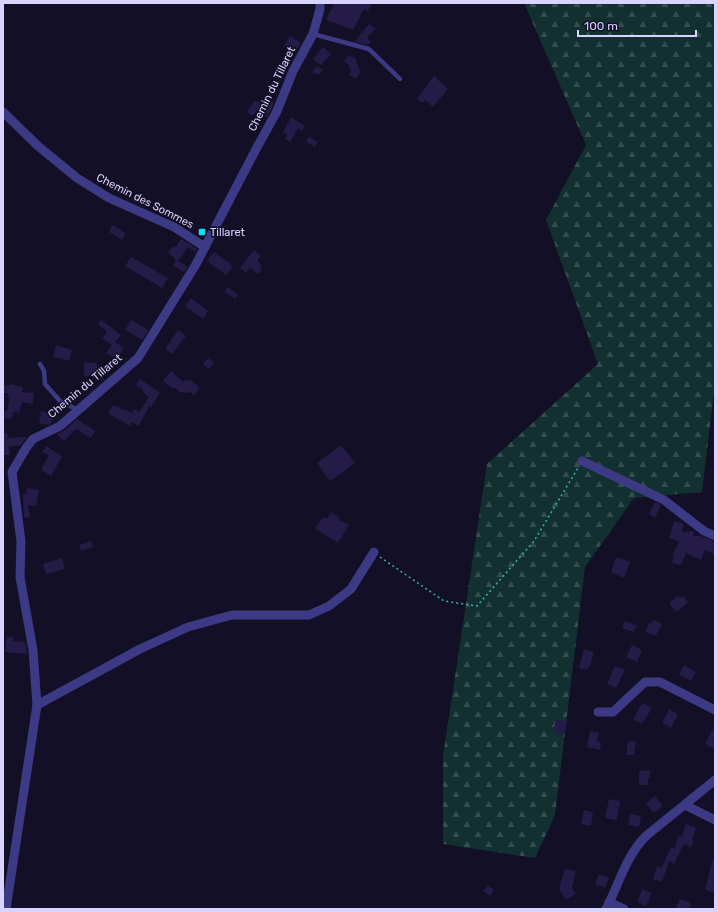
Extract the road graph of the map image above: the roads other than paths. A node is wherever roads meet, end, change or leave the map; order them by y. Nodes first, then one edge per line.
1 (320, 3) edge
2 (314, 34) junction
3 (400, 78) dead end
4 (3, 112) edge
5 (205, 247) junction
6 (40, 364) dead end
7 (78, 410) junction
8 (582, 461) road end
9 (7, 473) edge
10 (715, 536) edge
11 (374, 552) road end
12 (37, 705) junction
13 (715, 710) edge
14 (598, 712) dead end
15 (715, 780) edge
16 (685, 806) junction
17 (715, 820) edge
18 (607, 906) edge
19 (6, 909) edge
20 (624, 909) edge

1 - 2 street, Chemin du Tillaret
2 - 3 lane
2 - 5 street, Chemin du Tillaret
4 - 5 street, Chemin des Sommes
5 - 7 street, Chemin du Tillaret
6 - 7 lane
7 - 9 street, Chemin du Tillaret
8 - 10 street
9 - 12 street, Chemin du Tillaret
11 - 12 street
12 - 19 street, Chemin du Tillaret
13 - 14 street
15 - 16 street
16 - 17 street
16 - 18 street
18 - 20 street

